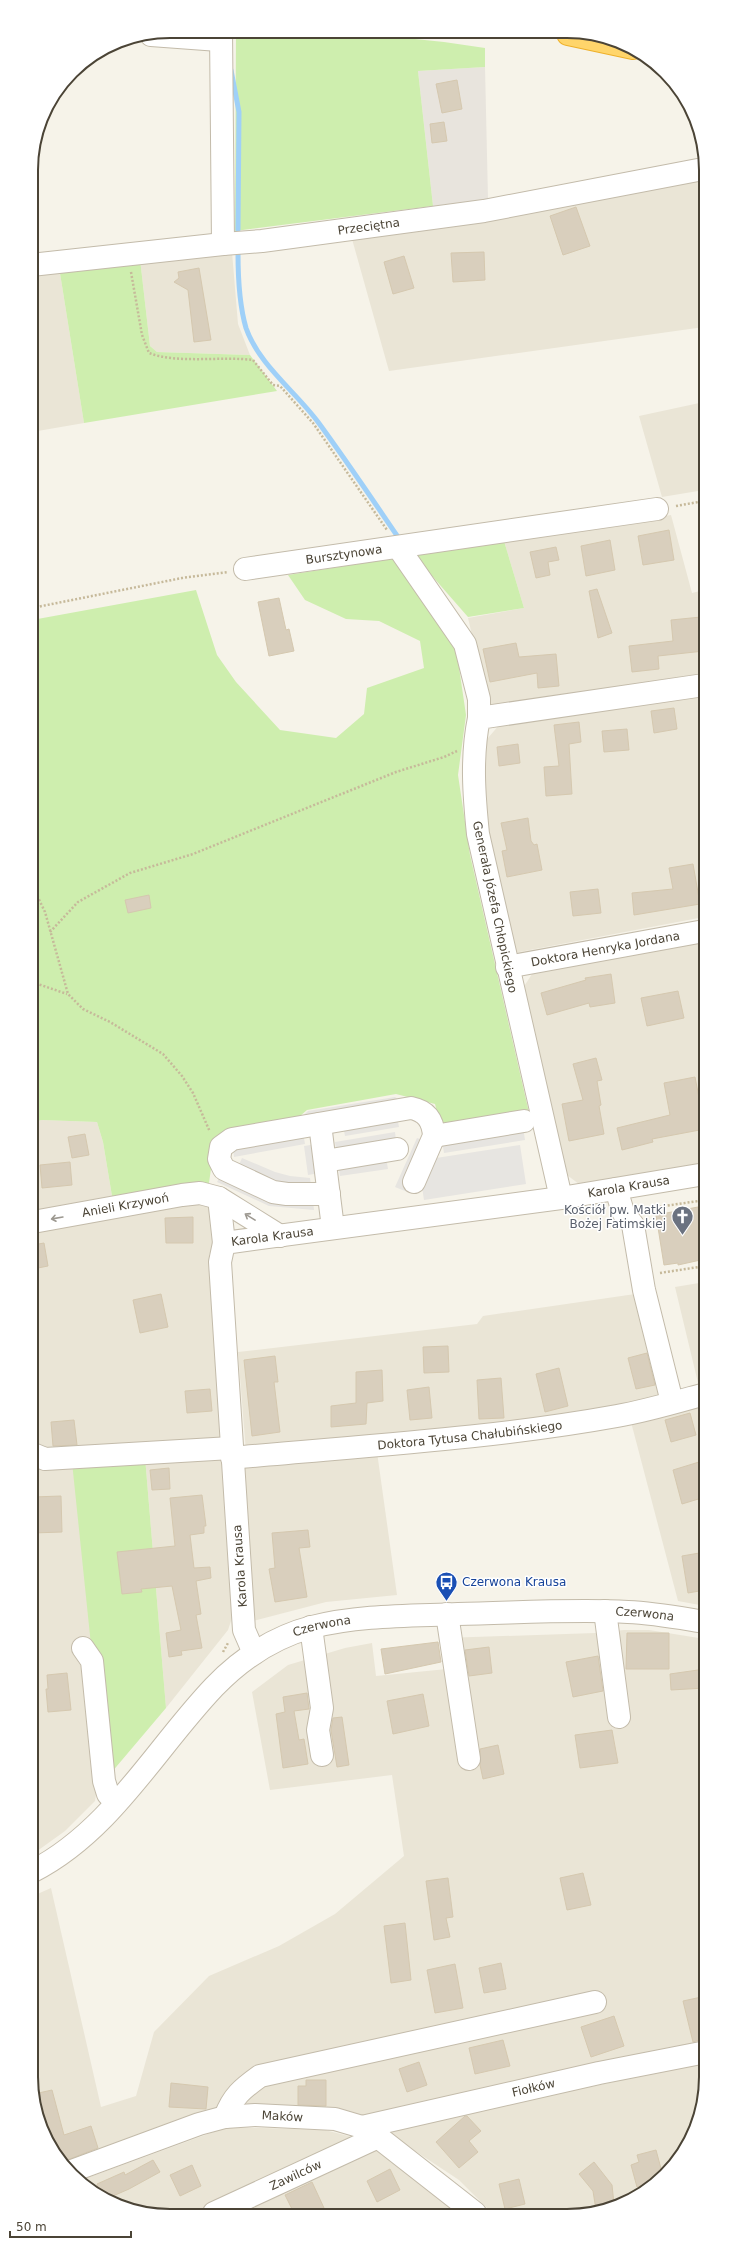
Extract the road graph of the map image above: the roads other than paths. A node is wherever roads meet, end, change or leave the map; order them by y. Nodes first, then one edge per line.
1 (220, 38) edge
2 (699, 170) edge
3 (223, 244) junction
4 (38, 264) edge
5 (657, 510) road end
6 (398, 547) junction
7 (245, 570) road end
8 (699, 686) edge
9 (479, 718) junction
10 (699, 932) edge
11 (507, 967) junction
12 (524, 1121) dead end
13 (320, 1124) junction
14 (434, 1136) junction
15 (397, 1148) dead end
16 (325, 1161) junction
17 (699, 1175) edge
18 (414, 1182) dead end
19 (616, 1189) junction
20 (329, 1194) junction
21 (219, 1198) junction
22 (561, 1198) junction
23 (38, 1221) edge
24 (333, 1228) junction
25 (280, 1236) junction
26 (224, 1243) junction
27 (699, 1395) edge
28 (672, 1402) junction
29 (232, 1453) junction
30 (38, 1456) edge
31 (605, 1612) junction
32 (447, 1614) junction
33 (699, 1621) edge
34 (311, 1627) junction
35 (83, 1648) dead end
36 (254, 1653) junction
37 (619, 1717) dead end
38 (322, 1755) dead end
39 (468, 1759) dead end
40 (116, 1803) junction
41 (38, 1868) edge
42 (595, 2002) dead end
43 (699, 2053) edge
44 (225, 2117) junction
45 (370, 2132) junction
46 (77, 2170) edge
47 (222, 2209) edge
48 (470, 2209) edge

1 - 3 street
2 - 3 street, Przeciętna
3 - 4 street, Przeciętna
5 - 6 street, Bursztynowa
6 - 7 street, Bursztynowa
6 - 9 street, Generała Józefa Chłopickiego
8 - 9 street
9 - 11 street, Generała Józefa Chłopickiego
10 - 11 street, Doktora Henryka Jordana
11 - 22 street, Generała Józefa Chłopickiego
12 - 14 street
13 - 14 street
13 - 16 street
13 - 20 street
14 - 18 street
15 - 16 street
16 - 20 street
17 - 19 street, Karola Krausa
19 - 22 street, Karola Krausa
19 - 28 street
20 - 24 street
21 -> 23 street, Anieli Krzywoń
25 -> 21 street, Anieli Krzywoń
21 - 26 street
22 - 24 street, Karola Krausa
24 - 25 street, Karola Krausa
25 - 26 street, Karola Krausa
26 - 29 street, Karola Krausa
27 - 28 street, Doktora Tytusa Chałubińskiego
28 - 29 street, Doktora Tytusa Chałubińskiego
29 - 30 street, Doktora Tytusa Chałubińskiego
29 - 36 street, Karola Krausa
31 - 32 street, Czerwona
31 - 33 street, Czerwona
31 - 37 street
32 - 34 street, Czerwona
32 - 39 street
34 - 36 street, Czerwona
34 - 38 street
35 - 40 street
36 - 40 street, Czerwona
40 - 41 street, Czerwona
42 - 44 street
43 - 45 street, Fiołków
44 - 45 street, Maków
44 - 46 street, Maków
45 - 47 street, Zawilców
45 - 48 street, Maków

